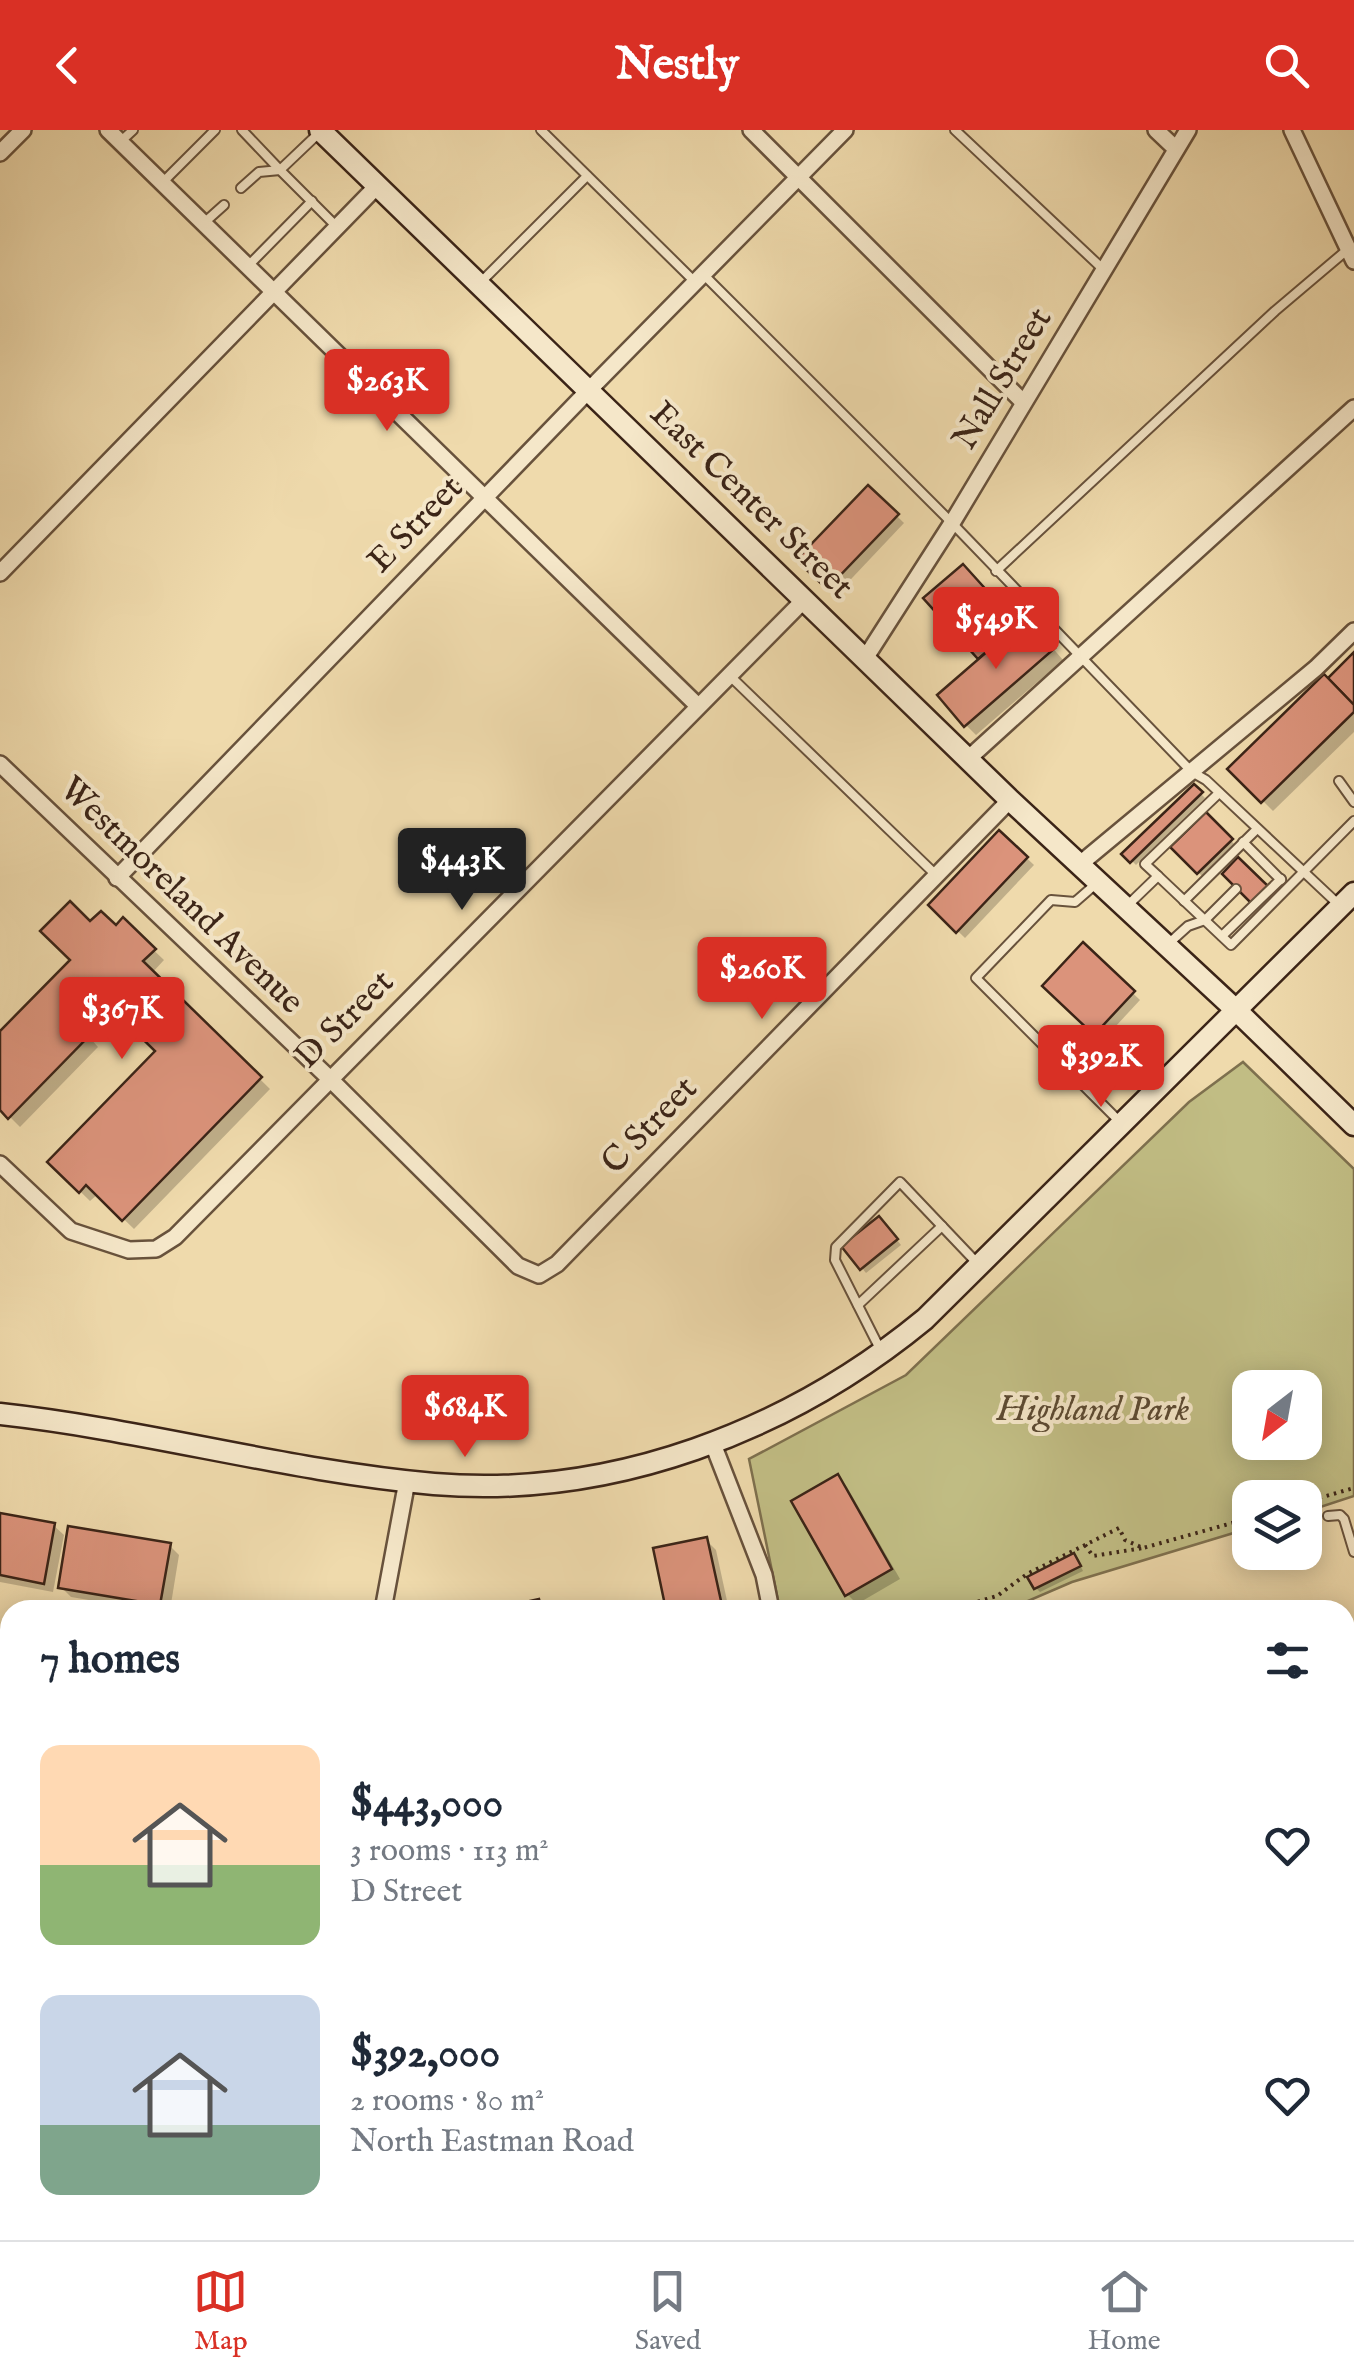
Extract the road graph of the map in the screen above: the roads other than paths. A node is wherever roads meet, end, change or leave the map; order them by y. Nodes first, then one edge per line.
1 (23, 130) edge
2 (108, 130) edge
3 (133, 130) edge
4 (215, 130) edge
5 (242, 130) edge
6 (320, 130) edge
7 (540, 130) edge
8 (752, 130) edge
9 (845, 130) edge
10 (955, 130) edge
11 (1156, 130) edge
12 (1188, 130) edge
13 (1292, 130) edge
14 (120, 142) junction
15 (1176, 149) junction
16 (0, 153) edge
17 (280, 170) junction
18 (587, 176) junction
19 (799, 177) junction
20 (162, 183) junction
21 (378, 184) junction
22 (242, 188) dead end
23 (312, 202) junction
24 (224, 205) dead end
25 (204, 224) junction
26 (337, 226) junction
27 (1351, 254) edge
28 (247, 267) junction
29 (1105, 271) junction
30 (699, 278) junction
31 (480, 284) junction
32 (273, 292) junction
33 (589, 390) junction
34 (1022, 402) junction
35 (1354, 408) edge
36 (486, 497) junction
37 (952, 523) junction
38 (996, 570) junction
39 (0, 573) edge
40 (805, 599) junction
41 (1354, 630) edge
42 (1080, 655) junction
43 (866, 657) junction
44 (729, 675) junction
45 (698, 706) junction
46 (968, 758) junction
47 (0, 764) edge
48 (1192, 772) junction
49 (1339, 781) dead end
50 (1219, 793) junction
51 (1010, 800) junction
52 (1354, 802) edge
53 (1354, 821) edge
54 (1257, 828) junction
55 (1243, 842) junction
56 (1264, 863) junction
57 (1080, 864) junction
58 (1303, 871) junction
59 (1254, 872) dead end
60 (936, 875) junction
61 (1158, 876) junction
62 (117, 878) junction
63 (1099, 882) junction
64 (1284, 883) junction
65 (1236, 889) dead end
66 (1184, 900) junction
67 (1347, 900) edge
68 (1126, 907) junction
69 (1205, 920) junction
70 (1166, 945) junction
71 (1237, 1011) junction
72 (329, 1078) junction
73 (1122, 1124) junction
74 (1354, 1125) edge
75 (0, 1164) edge
76 (942, 1226) junction
77 (980, 1266) junction
78 (539, 1275) joint
79 (858, 1305) junction
80 (882, 1354) junction
81 (0, 1414) edge
82 (713, 1444) junction
83 (407, 1481) junction
84 (1328, 1516) dead end
85 (1354, 1552) edge
86 (385, 1600) edge
87 (768, 1600) edge

1 - 16 street
2 - 14 street
3 - 14 lane
4 - 20 lane
5 - 17 lane
6 - 17 lane
6 - 21 main road, East Center Street
7 - 18 lane
8 - 19 street
9 - 19 street, E Street
10 - 29 lane
11 - 15 street
12 - 15 street, Nall Street
13 - 27 street
14 - 20 street
15 - 29 street, Nall Street
17 - 22 lane
17 - 23 lane
18 - 30 lane
18 - 31 lane
19 - 30 street, E Street
19 - 34 street
20 - 25 street
21 - 26 street
21 - 31 main road, East Center Street
23 - 26 lane
23 - 28 lane
24 - 25 lane
25 - 28 street
26 - 32 street
27 - 38 lane
28 - 32 street
29 - 34 street, Nall Street
30 - 33 street, E Street
30 - 37 lane
31 - 33 main road, East Center Street
32 - 36 street
32 - 39 street
33 - 36 street, E Street
33 - 40 main road, East Center Street
34 - 37 street, Nall Street
35 - 42 street
36 - 45 street
36 - 62 street, E Street
37 - 38 lane
37 - 43 street, Nall Street
38 - 42 lane
40 - 43 main road, East Center Street
40 - 44 street, D Street
41 - 48 street
42 - 46 street
42 - 48 lane
43 - 46 main road, East Center Street
44 - 45 street, D Street
44 - 60 lane
45 - 72 street, D Street
46 - 51 main road, East Center Street
47 - 62 street, Westmoreland Avenue
48 - 50 lane
48 - 57 street
49 - 52 lane
50 - 54 lane
50 - 61 lane
51 - 57 main road, East Center Street
51 - 60 street, C Street
53 - 58 lane
54 - 55 lane
54 - 58 lane
55 - 56 lane
55 - 66 lane
56 - 59 lane
56 - 64 lane
57 - 63 main road, East Center Street
58 - 64 lane
58 - 67 lane
60 - 78 street, C Street
61 - 66 lane
61 - 68 lane
62 - 72 street, Westmoreland Avenue
63 - 68 main road, East Center Street
63 - 73 lane
64 - 69 lane
65 - 69 lane
66 - 69 lane
67 - 71 main road
68 - 70 main road, East Center Street
69 - 70 lane
70 - 71 main road, East Center Street
71 - 73 main road
71 - 74 main road, East Center Street
72 - 75 street, D Street
72 - 78 street, Westmoreland Avenue
73 - 77 main road
76 - 77 lane
76 - 79 lane
76 - 79 lane
77 - 80 main road
79 - 80 lane
80 - 82 main road
81 - 83 main road
82 - 83 main road
82 - 87 street
83 - 86 street
84 - 85 lane

